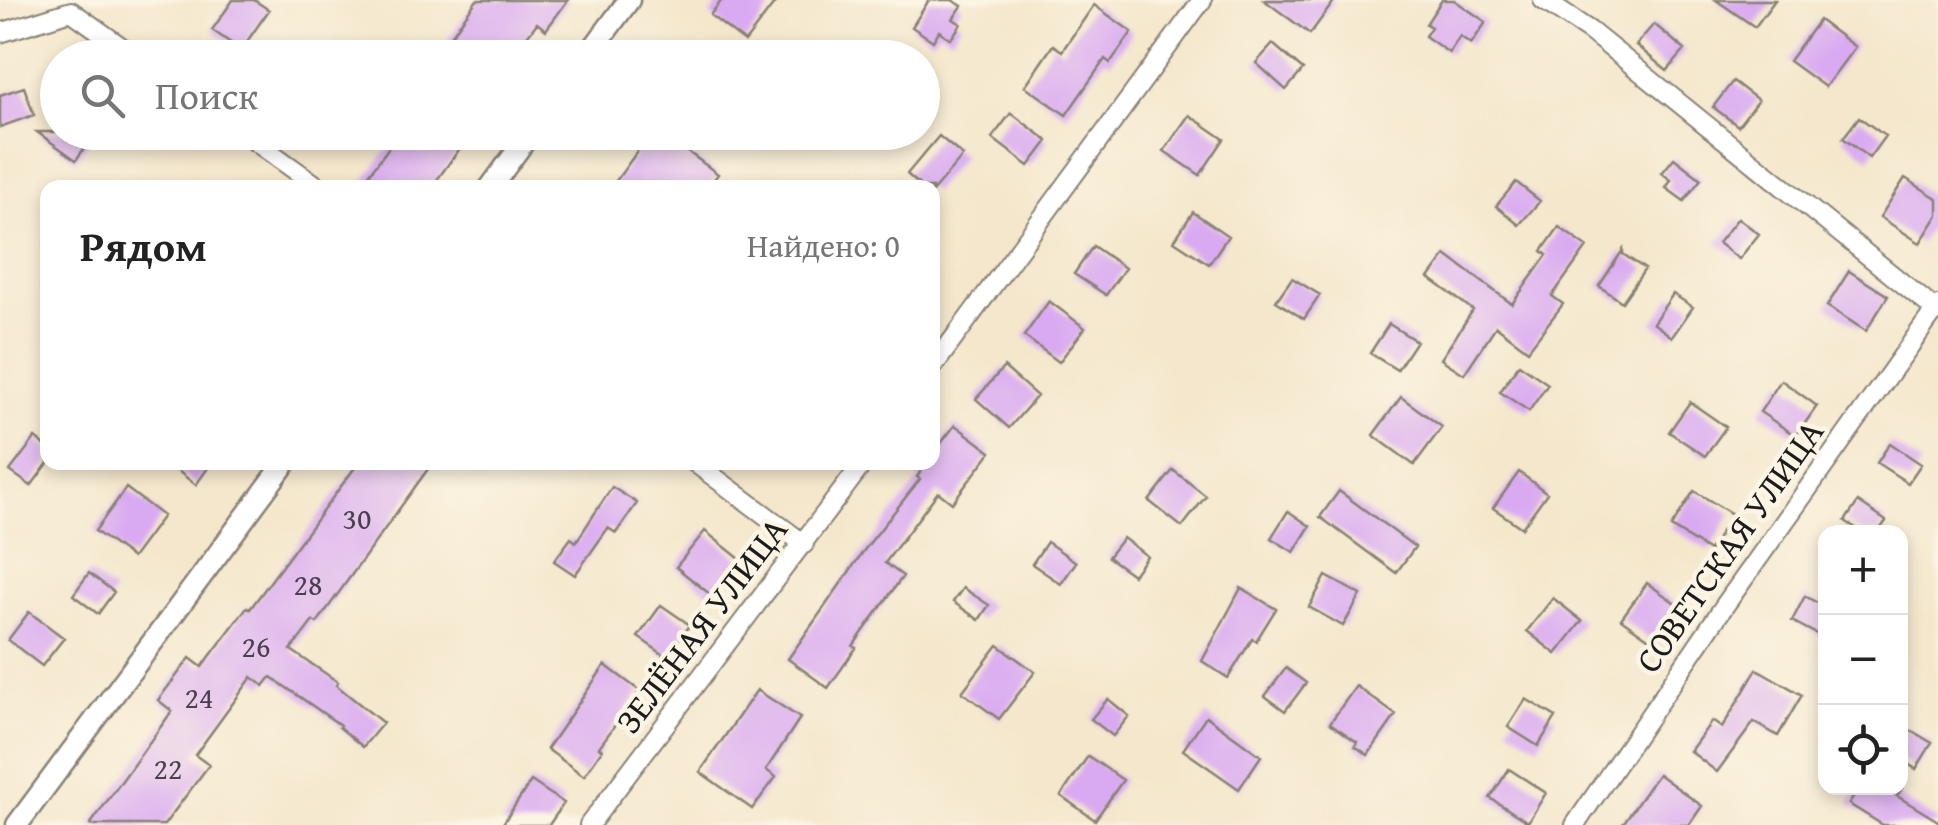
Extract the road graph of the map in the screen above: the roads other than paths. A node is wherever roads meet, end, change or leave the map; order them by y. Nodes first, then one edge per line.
1 (629, 0) edge
2 (1202, 0) edge
3 (1543, 0) edge
4 (0, 34) edge
5 (112, 40) edge
6 (599, 40) edge
7 (267, 150) edge
8 (518, 150) edge
9 (309, 180) edge
10 (496, 180) edge
11 (1937, 310) edge
12 (940, 357) edge
13 (280, 470) edge
14 (705, 470) edge
15 (858, 470) edge
16 (804, 544) junction
17 (17, 825) edge
18 (589, 825) edge
19 (1576, 825) edge

1 - 6 street
2 - 12 street
3 - 11 street
4 - 5 street
7 - 9 street
8 - 10 street
11 - 19 street, СОВЕТСКАЯ УЛИЦА
13 - 17 street
14 - 16 street
15 - 16 street, ЗЕЛЁНАЯ УЛИЦА
16 - 18 street, ЗЕЛЁНАЯ УЛИЦА

